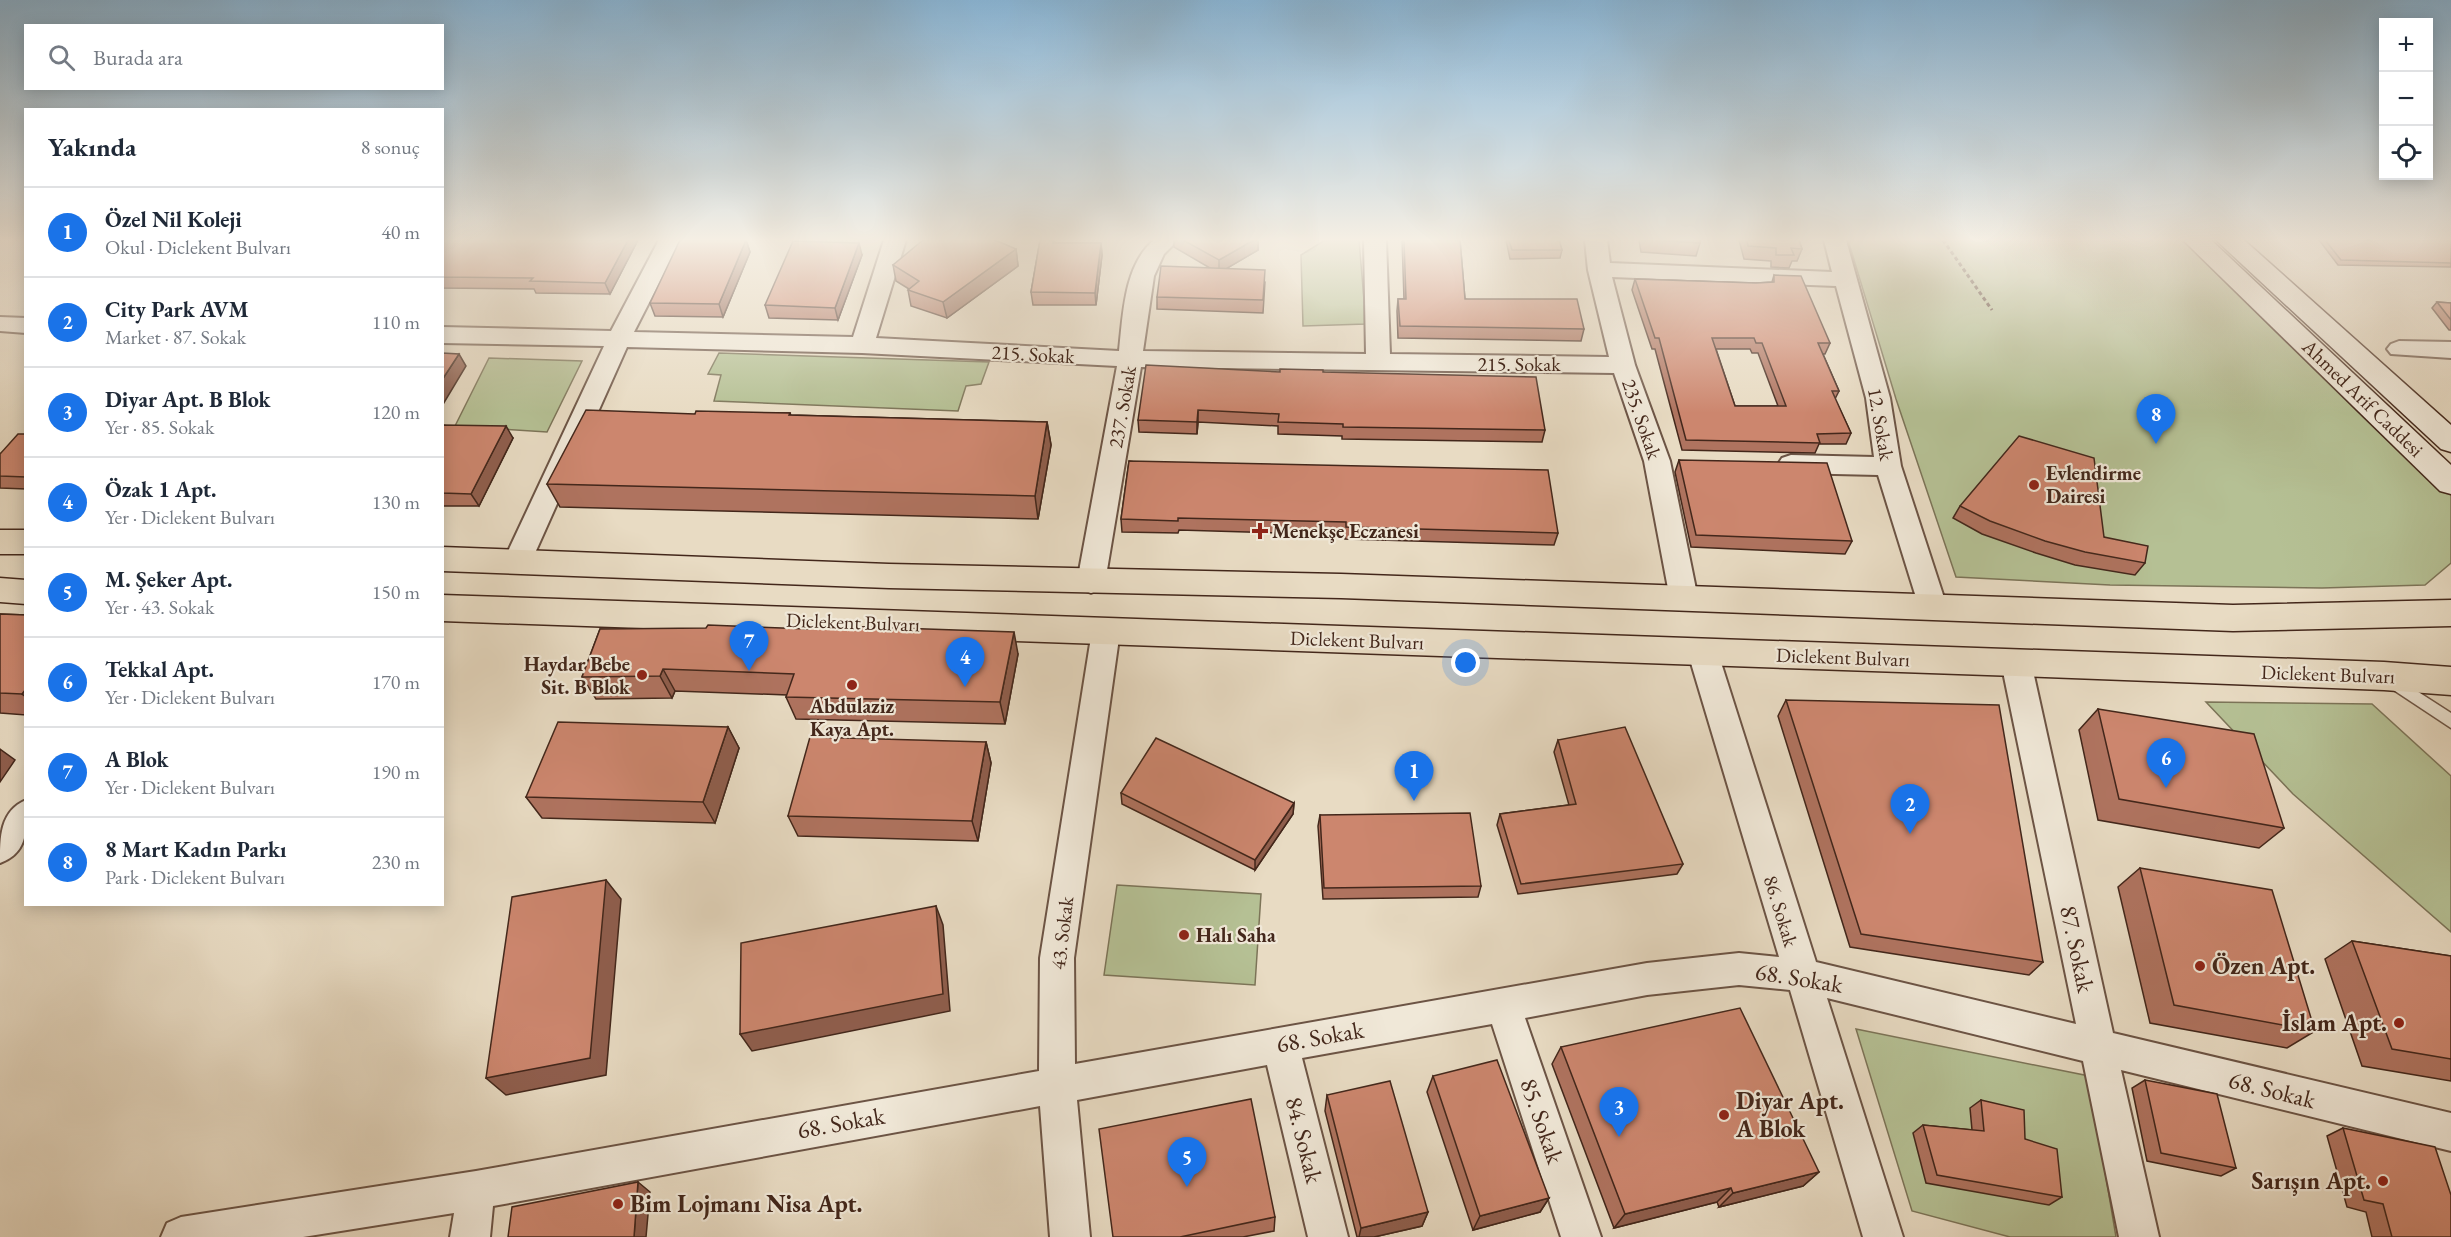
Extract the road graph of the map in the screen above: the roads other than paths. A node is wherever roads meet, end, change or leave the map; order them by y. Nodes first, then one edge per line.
1 (640, 298) edge
2 (877, 298) edge
3 (1139, 298) edge
4 (1376, 298) edge
5 (1606, 298) edge
6 (1851, 298) edge
7 (2257, 298) edge
8 (2292, 298) edge
9 (0, 324) edge
10 (24, 326) edge
11 (444, 335) edge
12 (619, 339) junction
13 (862, 345) junction
14 (2399, 349) dead end
15 (2451, 350) edge
16 (1130, 359) junction
17 (1378, 363) junction
18 (1623, 365) junction
19 (2451, 442) edge
20 (1772, 464) edge
21 (1888, 466) junction
22 (2451, 483) edge
23 (0, 542) edge
24 (24, 542) edge
25 (444, 559) edge
26 (517, 562) junction
27 (1091, 582) junction
28 (0, 590) edge
29 (24, 592) edge
30 (1684, 599) junction
31 (1933, 607) junction
32 (444, 608) edge
33 (2449, 612) edge
34 (1106, 631) junction
35 (1703, 653) junction
36 (2016, 662) junction
37 (2384, 676) junction
38 (2451, 681) edge
39 (2451, 721) edge
40 (24, 817) edge
41 (0, 849) edge
42 (1800, 975) junction
43 (1503, 1004) junction
44 (1280, 1044) junction
45 (2098, 1046) junction
46 (1057, 1083) junction
47 (2451, 1132) edge
48 (476, 1190) junction
49 (181, 1237) edge
50 (470, 1237) edge
51 (1070, 1237) edge
52 (1328, 1237) edge
53 (1581, 1237) edge
54 (1883, 1237) edge
55 (2139, 1237) edge

1 - 12 street
2 - 13 street
3 - 16 street, 237. Sokak
4 - 17 street
5 - 18 street, 235. Sokak
6 - 21 street, 12. Sokak
7 - 22 main road, Ahmed Arif Caddesi
8 - 19 main road, Ahmed Arif Caddesi
9 - 10 street
11 - 12 street, 215. Sokak
12 - 13 street, 215. Sokak
12 - 26 street
13 - 16 street, 215. Sokak
14 - 15 street
16 - 17 street, 215. Sokak
16 - 27 street, 237. Sokak
17 - 18 street, 215. Sokak
18 - 30 street, 235. Sokak
20 - 21 street
21 - 31 street, 12. Sokak
23 - 24 main road
25 - 26 main road
26 - 27 main road
27 - 30 main road
28 - 29 main road
30 - 31 main road
31 - 33 main road
32 - 34 main road, Diclekent Bulvarı
34 - 35 main road, Diclekent Bulvarı
34 - 46 street, 43. Sokak
35 - 36 main road, Diclekent Bulvarı
35 - 42 street, 86. Sokak
36 - 37 main road, Diclekent Bulvarı
36 - 45 street, 87. Sokak
37 - 38 main road, Diclekent Bulvarı
37 - 39 lane
40 - 41 street
42 - 43 street, 68. Sokak
42 - 45 street, 68. Sokak
42 - 54 street, 86. Sokak
43 - 44 street, 68. Sokak
43 - 53 street, 85. Sokak
44 - 46 street, 68. Sokak
44 - 52 street, 84. Sokak
45 - 47 street, 68. Sokak
45 - 55 street, 87. Sokak
46 - 48 street, 68. Sokak
46 - 51 street, 43. Sokak
48 - 49 street, 68. Sokak
48 - 50 street

